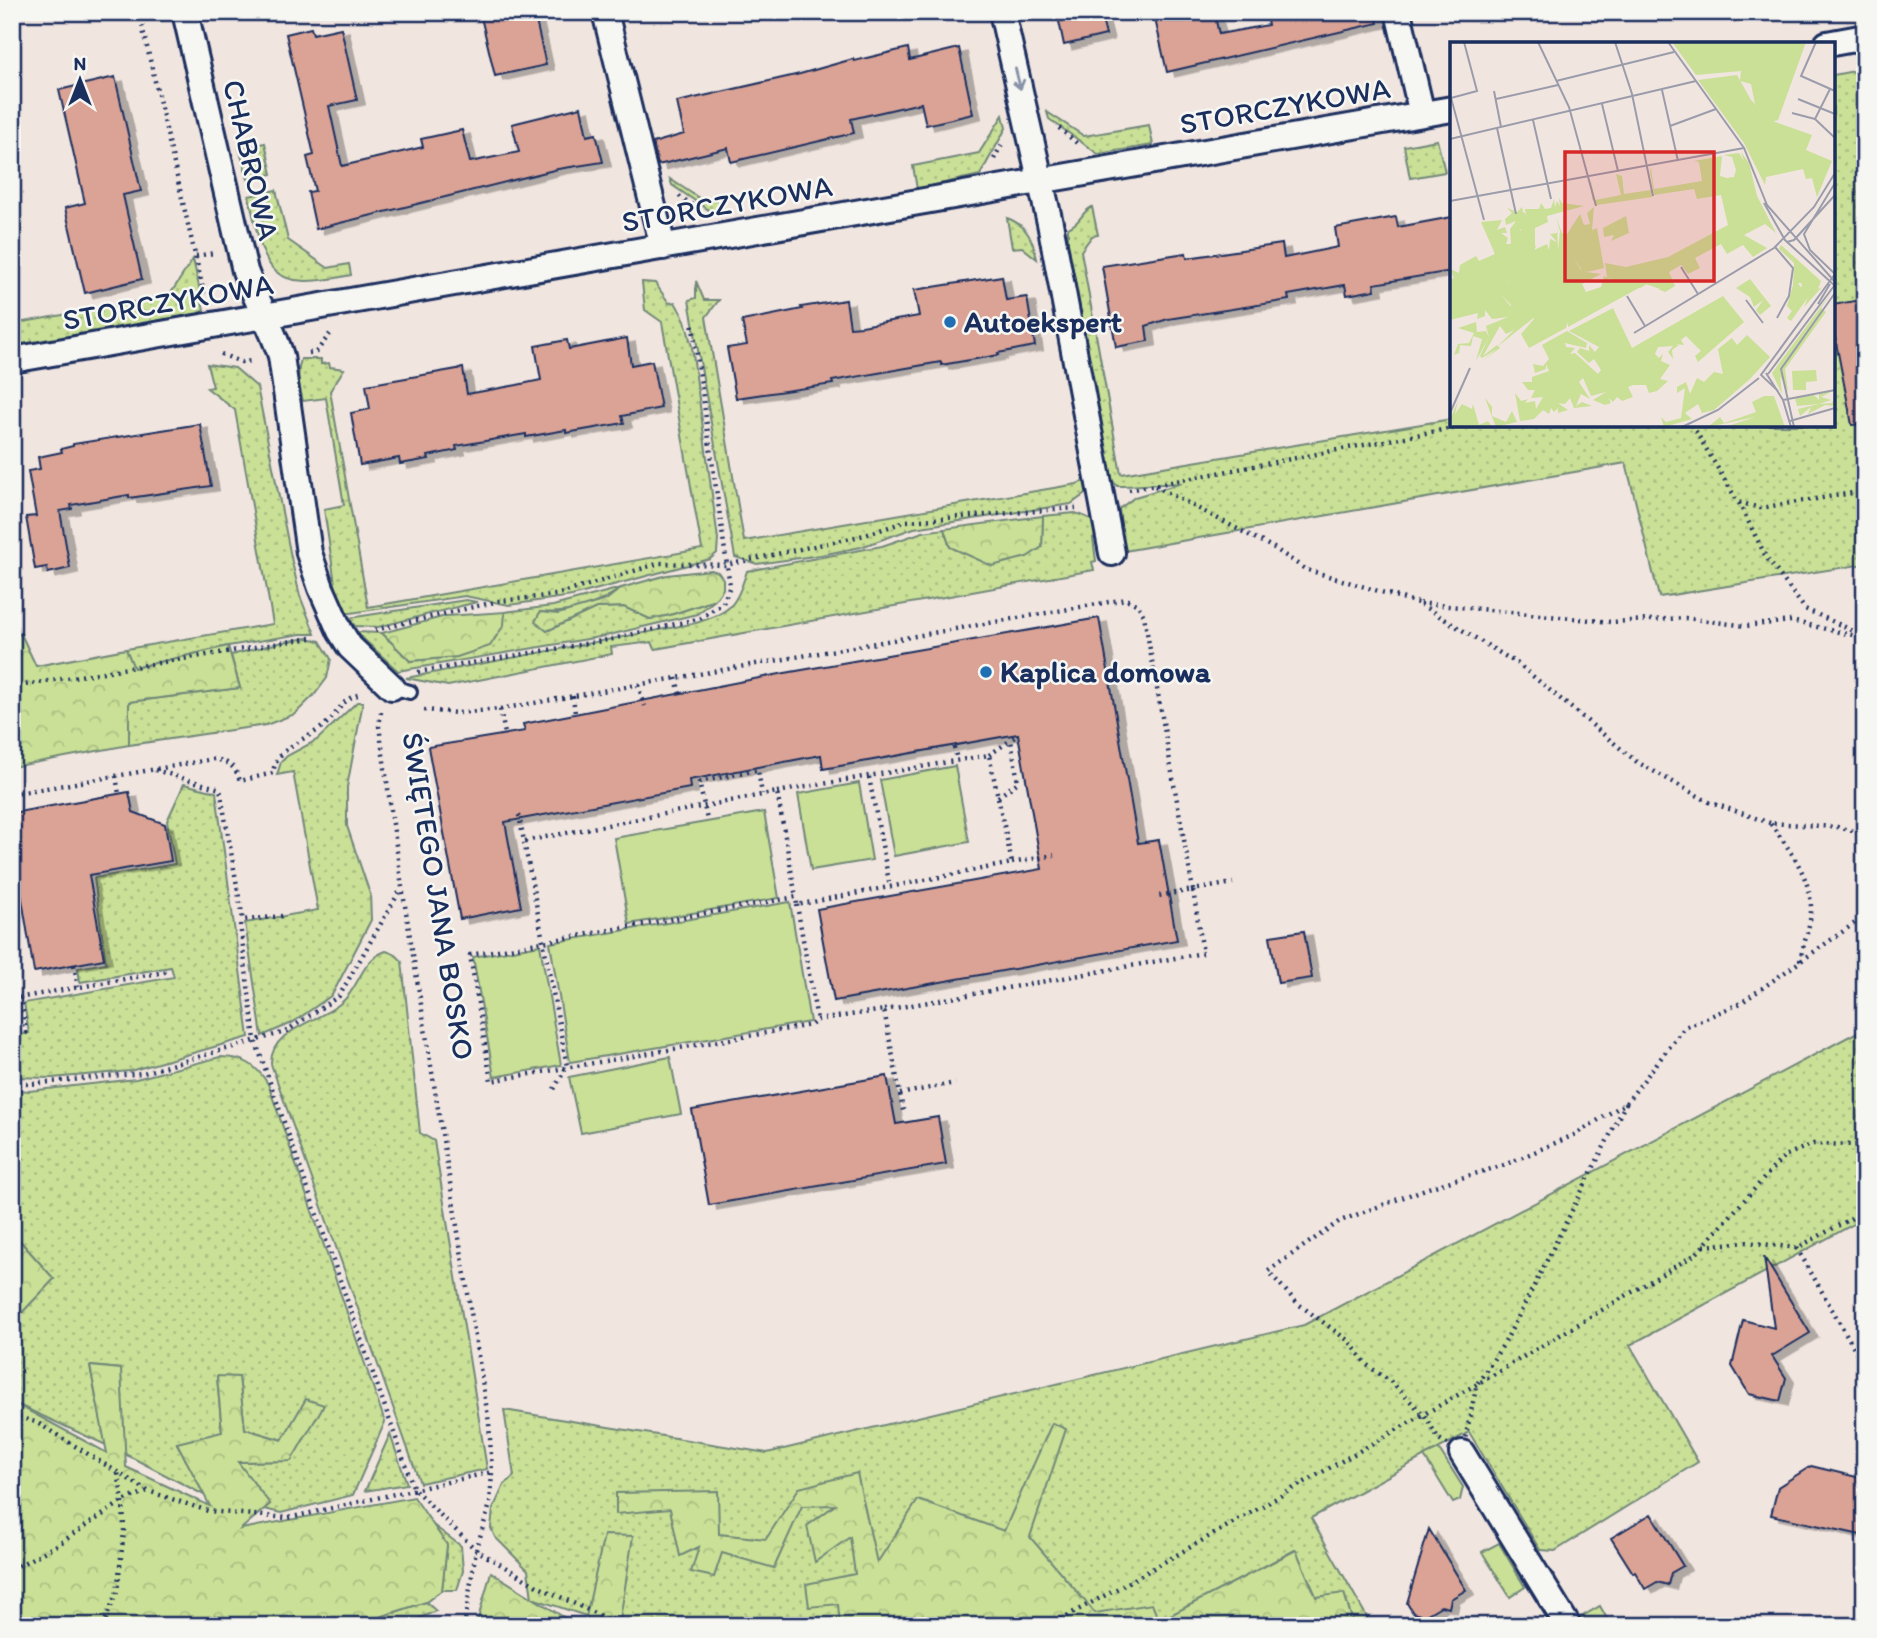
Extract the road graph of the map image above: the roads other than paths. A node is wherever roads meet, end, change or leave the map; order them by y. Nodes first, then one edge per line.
1 (185, 12) edge
2 (605, 12) edge
3 (1002, 12) edge
4 (1398, 12) edge
5 (1865, 37) edge
6 (1835, 43) edge
7 (1450, 109) edge
8 (1422, 114) junction
9 (1040, 181) junction
10 (663, 247) junction
11 (266, 317) junction
12 (12, 360) edge
13 (1112, 553) dead end
14 (395, 692) road end
15 (1462, 1453) road end
16 (1568, 1626) edge

1 - 11 street, CHABROWA
2 - 10 street
3 -> 9 street
4 - 8 street
5 - 6 street
7 - 8 street, STORCZYKOWA
8 - 9 street, STORCZYKOWA
9 - 10 street, STORCZYKOWA
9 - 13 street
10 - 11 street, STORCZYKOWA
11 - 12 street, STORCZYKOWA
11 - 14 street
15 - 16 street

